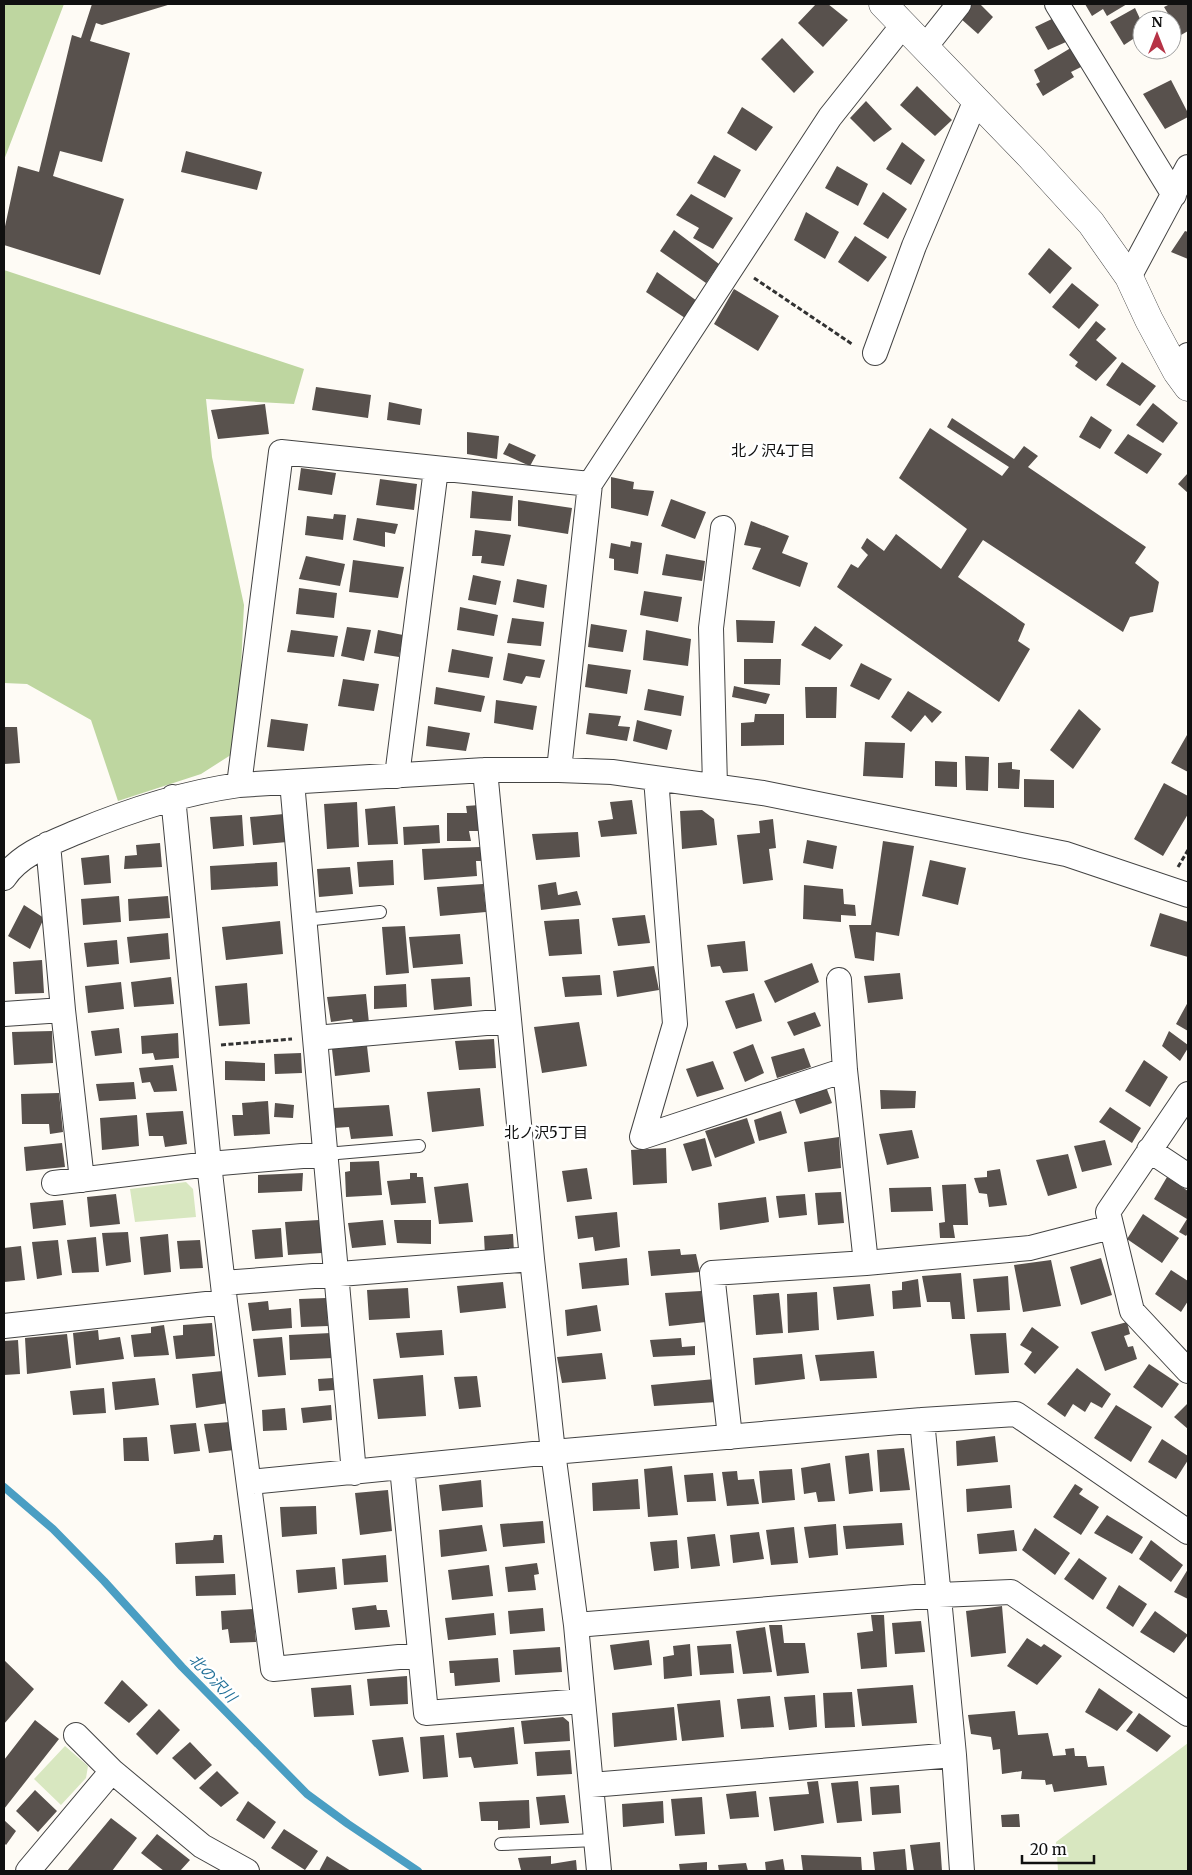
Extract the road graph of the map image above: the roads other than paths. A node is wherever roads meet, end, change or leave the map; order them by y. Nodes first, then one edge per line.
1 (883, 4) edge
2 (958, 4) edge
3 (1057, 4) edge
4 (903, 24) junction
5 (925, 48) junction
6 (976, 100) junction
7 (1188, 167) edge
8 (1174, 195) junction
9 (1129, 277) junction
10 (875, 353) dead end
11 (1184, 371) edge
12 (436, 468) junction
13 (590, 484) junction
14 (723, 528) dead end
15 (485, 770) junction
16 (559, 770) junction
17 (397, 776) junction
18 (656, 778) junction
19 (292, 782) junction
20 (239, 785) junction
21 (715, 786) junction
22 (173, 797) junction
23 (48, 844) junction
24 (4, 878) edge
25 (1188, 895) edge
26 (380, 912) dead end
27 (304, 920) junction
28 (839, 980) dead end
29 (63, 1010) junction
30 (4, 1014) edge
31 (509, 1022) junction
32 (315, 1038) junction
33 (845, 1070) junction
34 (1188, 1094) edge
35 (419, 1146) dead end
36 (1149, 1150) junction
37 (326, 1154) junction
38 (209, 1164) junction
39 (1188, 1176) edge
40 (82, 1180) junction
41 (54, 1183) dead end
42 (1111, 1227) junction
43 (532, 1259) junction
44 (866, 1262) junction
45 (337, 1274) junction
46 (224, 1293) junction
47 (4, 1326) edge
48 (1188, 1371) edge
49 (922, 1420) junction
50 (730, 1437) junction
51 (553, 1452) junction
52 (402, 1467) junction
53 (354, 1473) junction
54 (250, 1482) junction
55 (1188, 1532) edge
56 (939, 1595) junction
57 (576, 1625) junction
58 (420, 1655) junction
59 (583, 1701) junction
60 (1188, 1714) edge
61 (76, 1735) dead end
62 (954, 1755) junction
63 (112, 1771) junction
64 (591, 1785) junction
65 (596, 1840) junction
66 (501, 1844) dead end
67 (28, 1871) edge
68 (247, 1871) edge
69 (599, 1871) edge
70 (962, 1871) edge

1 - 4 street
2 - 5 street
3 - 8 street
4 - 5 street
4 - 13 street
5 - 6 street
6 - 9 street
6 - 10 street
7 - 8 street
8 - 9 street
9 - 11 street
12 - 13 street
12 - 17 street
12 - 20 street
13 - 16 street
14 - 21 street
15 - 16 street
15 - 17 street
15 - 31 street
16 - 18 street
17 - 19 street
18 - 21 street
18 - 33 street
19 - 20 street
19 - 27 street
20 - 22 street
21 - 25 street
22 - 23 street
22 - 38 street
23 - 24 street
23 - 29 street
26 - 27 lane
27 - 32 street
28 - 33 street
29 - 30 street
29 - 40 street
31 - 32 street
31 - 43 street
32 - 37 street
33 - 44 street
34 - 36 street
35 - 37 lane
36 - 39 street
36 - 42 street
37 - 38 street
37 - 45 street
38 - 40 street
38 - 46 street
40 - 41 street
42 - 44 street
42 - 48 street
43 - 45 street
43 - 51 street
44 - 50 street
45 - 46 street
45 - 53 street
46 - 47 street
46 - 54 street
49 - 50 street
49 - 55 street
49 - 56 street
50 - 51 street
51 - 52 street
51 - 57 street
52 - 53 street
52 - 58 street
53 - 54 street
54 - 58 street
56 - 57 street
56 - 60 street
56 - 62 street
57 - 59 street
58 - 59 street
59 - 64 street
61 - 63 street
62 - 64 street
62 - 70 street
63 - 67 street
63 - 68 street
64 - 65 street
65 - 66 lane
65 - 69 street

